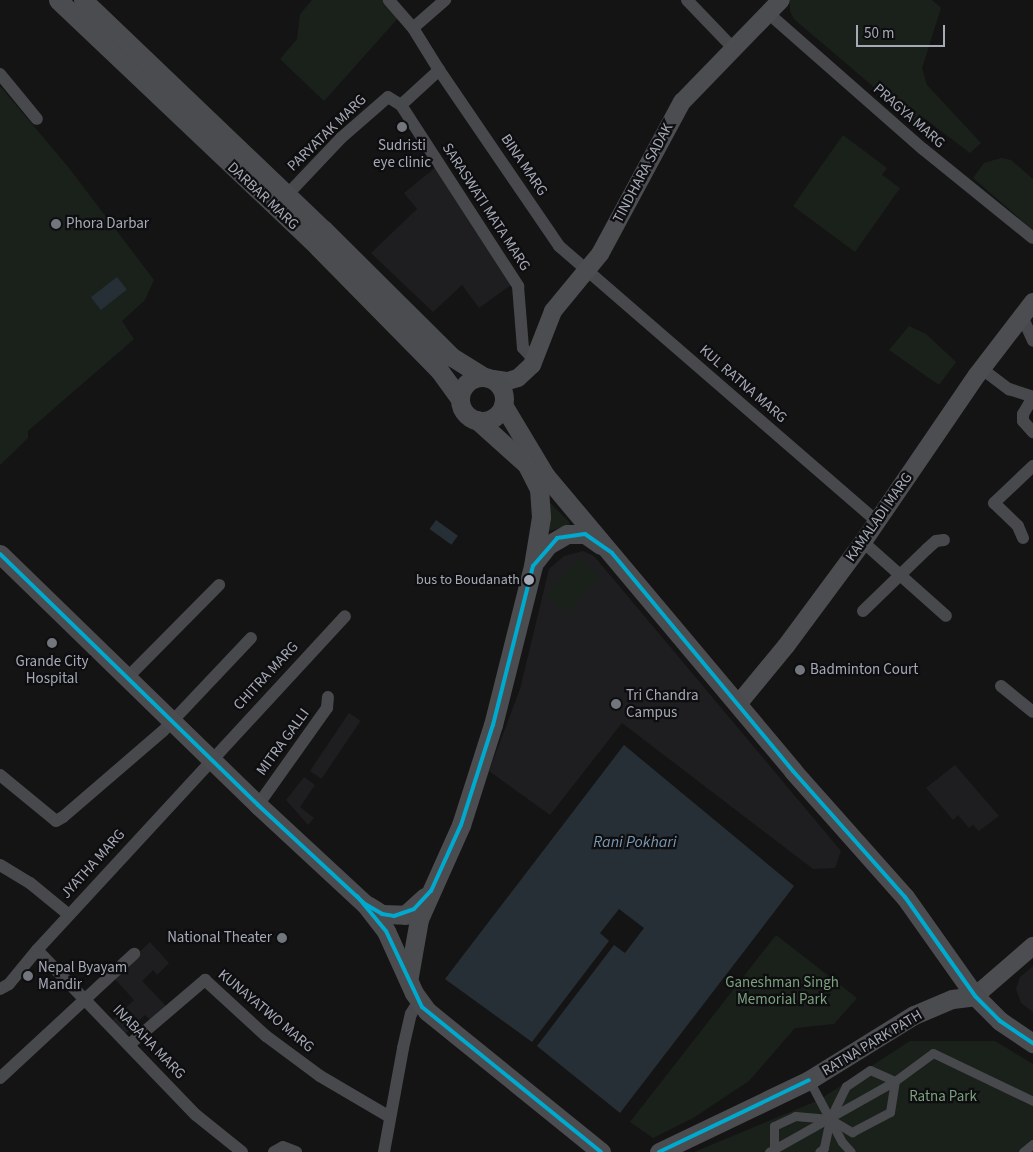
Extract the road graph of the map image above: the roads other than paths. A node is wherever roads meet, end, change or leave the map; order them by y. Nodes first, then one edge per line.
1 (58, 0) edge
2 (83, 0) edge
3 (389, 0) edge
4 (445, 0) edge
5 (687, 0) edge
6 (781, 0) edge
7 (768, 13) junction
8 (413, 28) junction
9 (733, 48) junction
10 (439, 70) junction
11 (0, 74) edge
12 (401, 105) junction
13 (37, 119) dead end
14 (287, 195) junction
15 (1033, 238) edge
16 (588, 272) junction
17 (1033, 302) edge
18 (1022, 316) junction
19 (1033, 341) edge
20 (533, 363) junction
21 (982, 369) junction
22 (487, 378) junction
23 (1033, 397) edge
24 (460, 399) junction
25 (503, 404) junction
26 (477, 420) junction
27 (1033, 432) edge
28 (1033, 466) edge
29 (877, 521) junction
30 (1023, 538) dead end
31 (944, 540) dead end
32 (862, 542) junction
33 (612, 553) junction
34 (0, 554) edge
35 (533, 566) junction
36 (900, 575) junction
37 (219, 585) dead end
38 (864, 611) dead end
39 (346, 616) dead end
40 (946, 616) dead end
41 (251, 638) dead end
42 (127, 678) junction
43 (1001, 686) dead end
44 (328, 697) dead end
45 (739, 703) junction
46 (1033, 712) edge
47 (172, 722) junction
48 (210, 760) junction
49 (0, 775) edge
50 (258, 805) junction
51 (0, 865) edge
52 (431, 891) junction
53 (365, 904) junction
54 (69, 915) junction
55 (1033, 946) edge
56 (37, 950) junction
57 (134, 954) dead end
58 (409, 980) junction
59 (0, 989) edge
60 (976, 996) junction
61 (86, 1001) junction
62 (418, 1002) junction
63 (1033, 1043) edge
64 (130, 1044) junction
65 (0, 1078) edge
66 (809, 1080) junction
67 (895, 1081) junction
68 (1033, 1101) edge
69 (390, 1117) junction
70 (830, 1119) junction
71 (689, 1137) junction
72 (1033, 1144) edge
73 (771, 1151) edge
74 (242, 1152) edge
75 (274, 1152) edge
76 (296, 1152) edge
77 (384, 1152) edge
78 (601, 1152) edge
79 (659, 1152) edge
80 (678, 1152) edge
81 (819, 1152) edge
82 (851, 1152) edge
83 (1023, 1152) edge

1 - 24 main road, DARBAR MARG
2 - 14 main road, DARBAR MARG
3 - 8 street
4 - 8 street
5 - 9 street
6 - 7 main road, TINDHARA SADAK
7 - 9 main road, TINDHARA SADAK
7 - 15 street, PRAGYA MARG
8 - 10 street
9 - 16 main road, TINDHARA SADAK
10 - 12 street
10 - 16 street, BINA MARG
11 - 13 street
12 - 14 street, PARYATAK MARG
12 - 20 street, SARASWATI MATA MARG
14 - 22 main road, DARBAR MARG
16 - 20 main road, TINDHARA SADAK
16 - 29 street, KUL RATNA MARG
17 - 18 main road, KAMALADI MARG
18 - 19 street
18 - 21 main road, KAMALADI MARG
20 - 22 main road
21 - 23 street
21 - 29 main road, KAMALADI MARG
22 - 24 main road
22 - 25 main road
23 - 27 street
24 - 26 main road
25 - 26 main road
25 - 33 main road
26 - 35 main road
28 - 30 street
29 - 32 main road, KAMALADI MARG
31 - 36 street
32 - 36 street
32 - 45 main road, KAMALADI MARG
33 - 35 main road
33 - 45 main road
34 - 42 main road
35 - 52 main road
36 - 38 street
36 - 40 street
37 - 42 street
39 - 48 street, CHITRA MARG
41 - 47 street
42 - 47 main road
43 - 46 street
44 - 50 street, MITRA GALLI
45 - 60 main road
47 - 48 main road
47 - 49 street
48 - 50 main road
48 - 54 street, JYATHA MARG
50 - 53 main road
51 - 54 street
52 - 53 main road
52 - 58 main road
53 - 58 main road
54 - 56 street, JYATHA MARG
55 - 60 main road
56 - 59 street, JYATHA MARG
56 - 61 street, INABAHA MARG
57 - 61 street
58 - 62 main road
60 - 63 main road
60 - 66 main road, RATNA PARK PATH
61 - 64 street, INABAHA MARG
61 - 65 street
62 - 69 street
62 - 78 main road
64 - 69 street, KUNAYATWO MARG
64 - 74 street, INABAHA MARG
66 - 70 street
66 - 71 main road, RATNA PARK PATH
67 - 68 street
67 - 70 street
67 - 70 street
67 - 70 street
69 - 77 street
70 - 73 street
70 - 73 street
70 - 81 street
70 - 82 street
71 - 79 main road, RATNA PARK PATH
71 - 80 main road, RATNA PARK PATH
72 - 83 street
75 - 76 street

